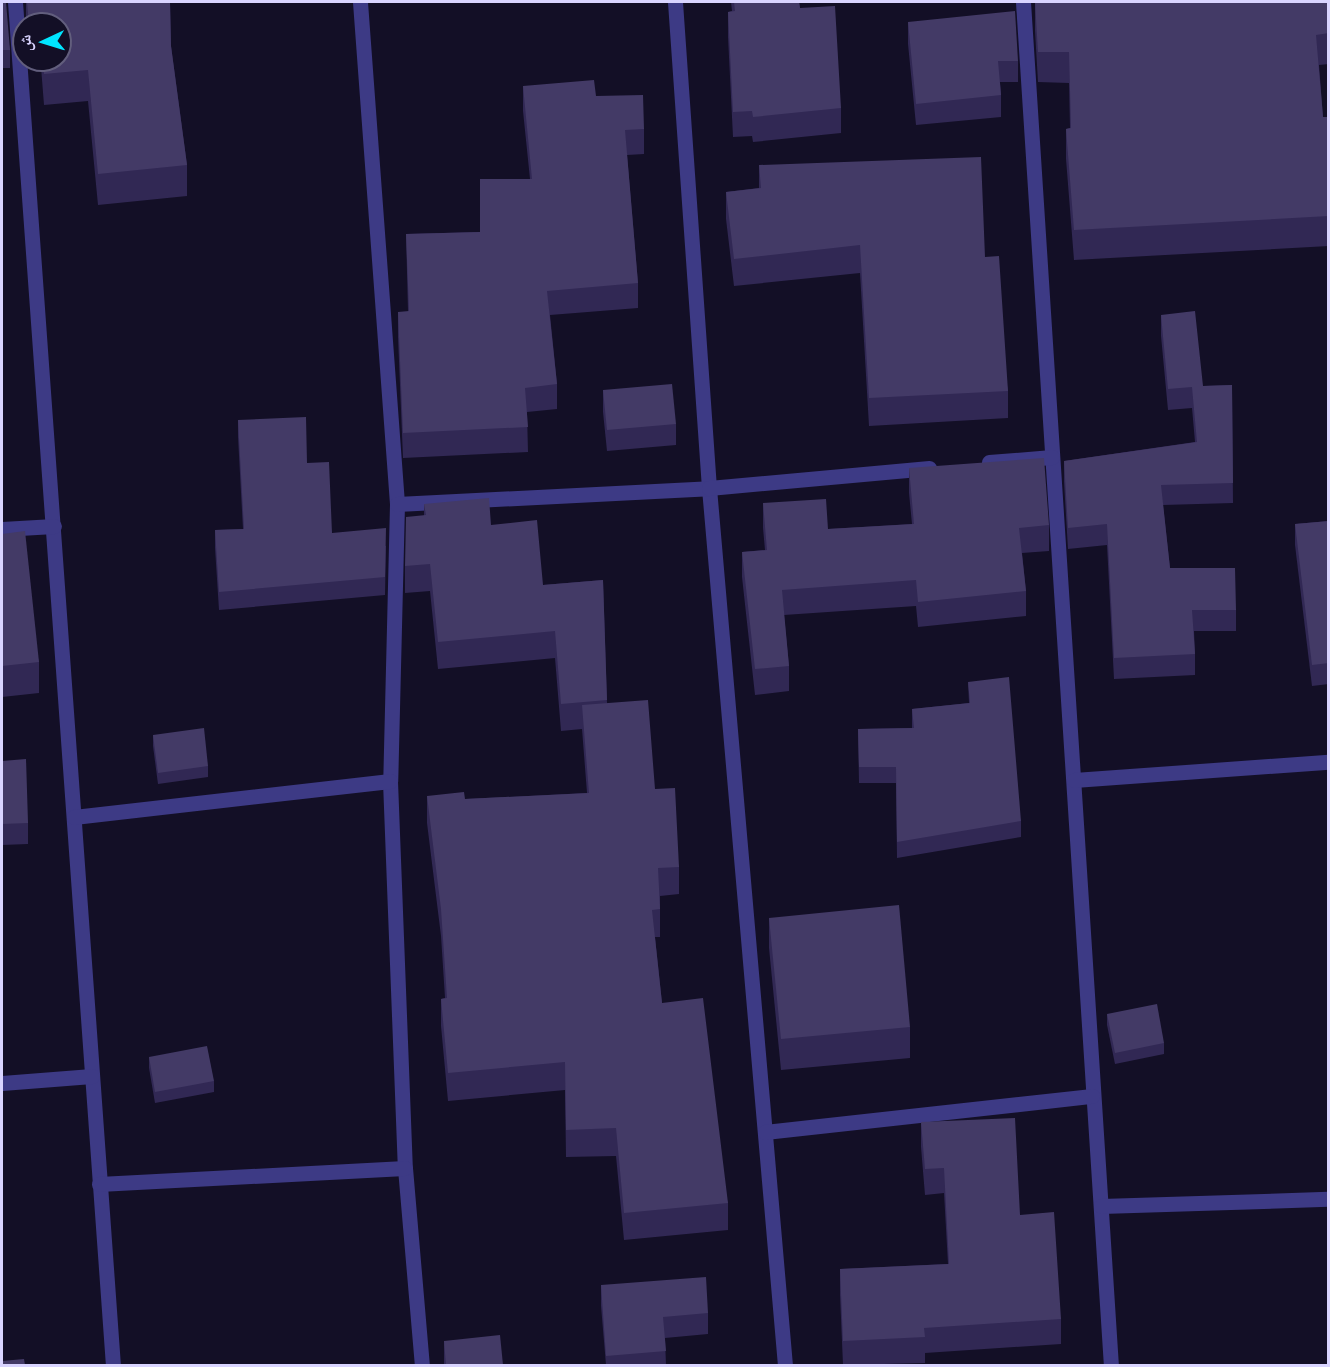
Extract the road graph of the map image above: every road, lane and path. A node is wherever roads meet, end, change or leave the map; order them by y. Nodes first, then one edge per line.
1 (15, 2) edge
2 (360, 2) edge
3 (675, 2) edge
4 (1023, 2) edge
5 (1052, 457) junction
6 (969, 464) edge
7 (946, 466) edge
8 (709, 488) junction
9 (397, 504) junction
10 (54, 526) junction
11 (2, 529) edge
12 (1329, 762) edge
13 (1074, 780) junction
14 (390, 781) junction
15 (74, 817) junction
16 (92, 1076) junction
17 (2, 1083) edge
18 (1092, 1096) junction
19 (765, 1132) junction
20 (405, 1168) junction
21 (99, 1184) junction
22 (1329, 1199) edge
23 (1101, 1206) junction
24 (113, 1365) edge
25 (422, 1365) edge
26 (785, 1365) edge
27 (1111, 1365) edge

1 - 10 street
2 - 9 street
3 - 8 street
4 - 5 street
5 - 6 street
5 - 13 street
7 - 8 street
8 - 9 street
8 - 19 street
9 - 14 street
10 - 11 street
10 - 15 street
12 - 13 street
13 - 18 street
14 - 15 street
14 - 20 street
15 - 16 street
16 - 17 street
16 - 21 street
18 - 19 street
18 - 23 street
19 - 26 street
20 - 21 street
20 - 25 street
21 - 24 street
22 - 23 street
23 - 27 street

